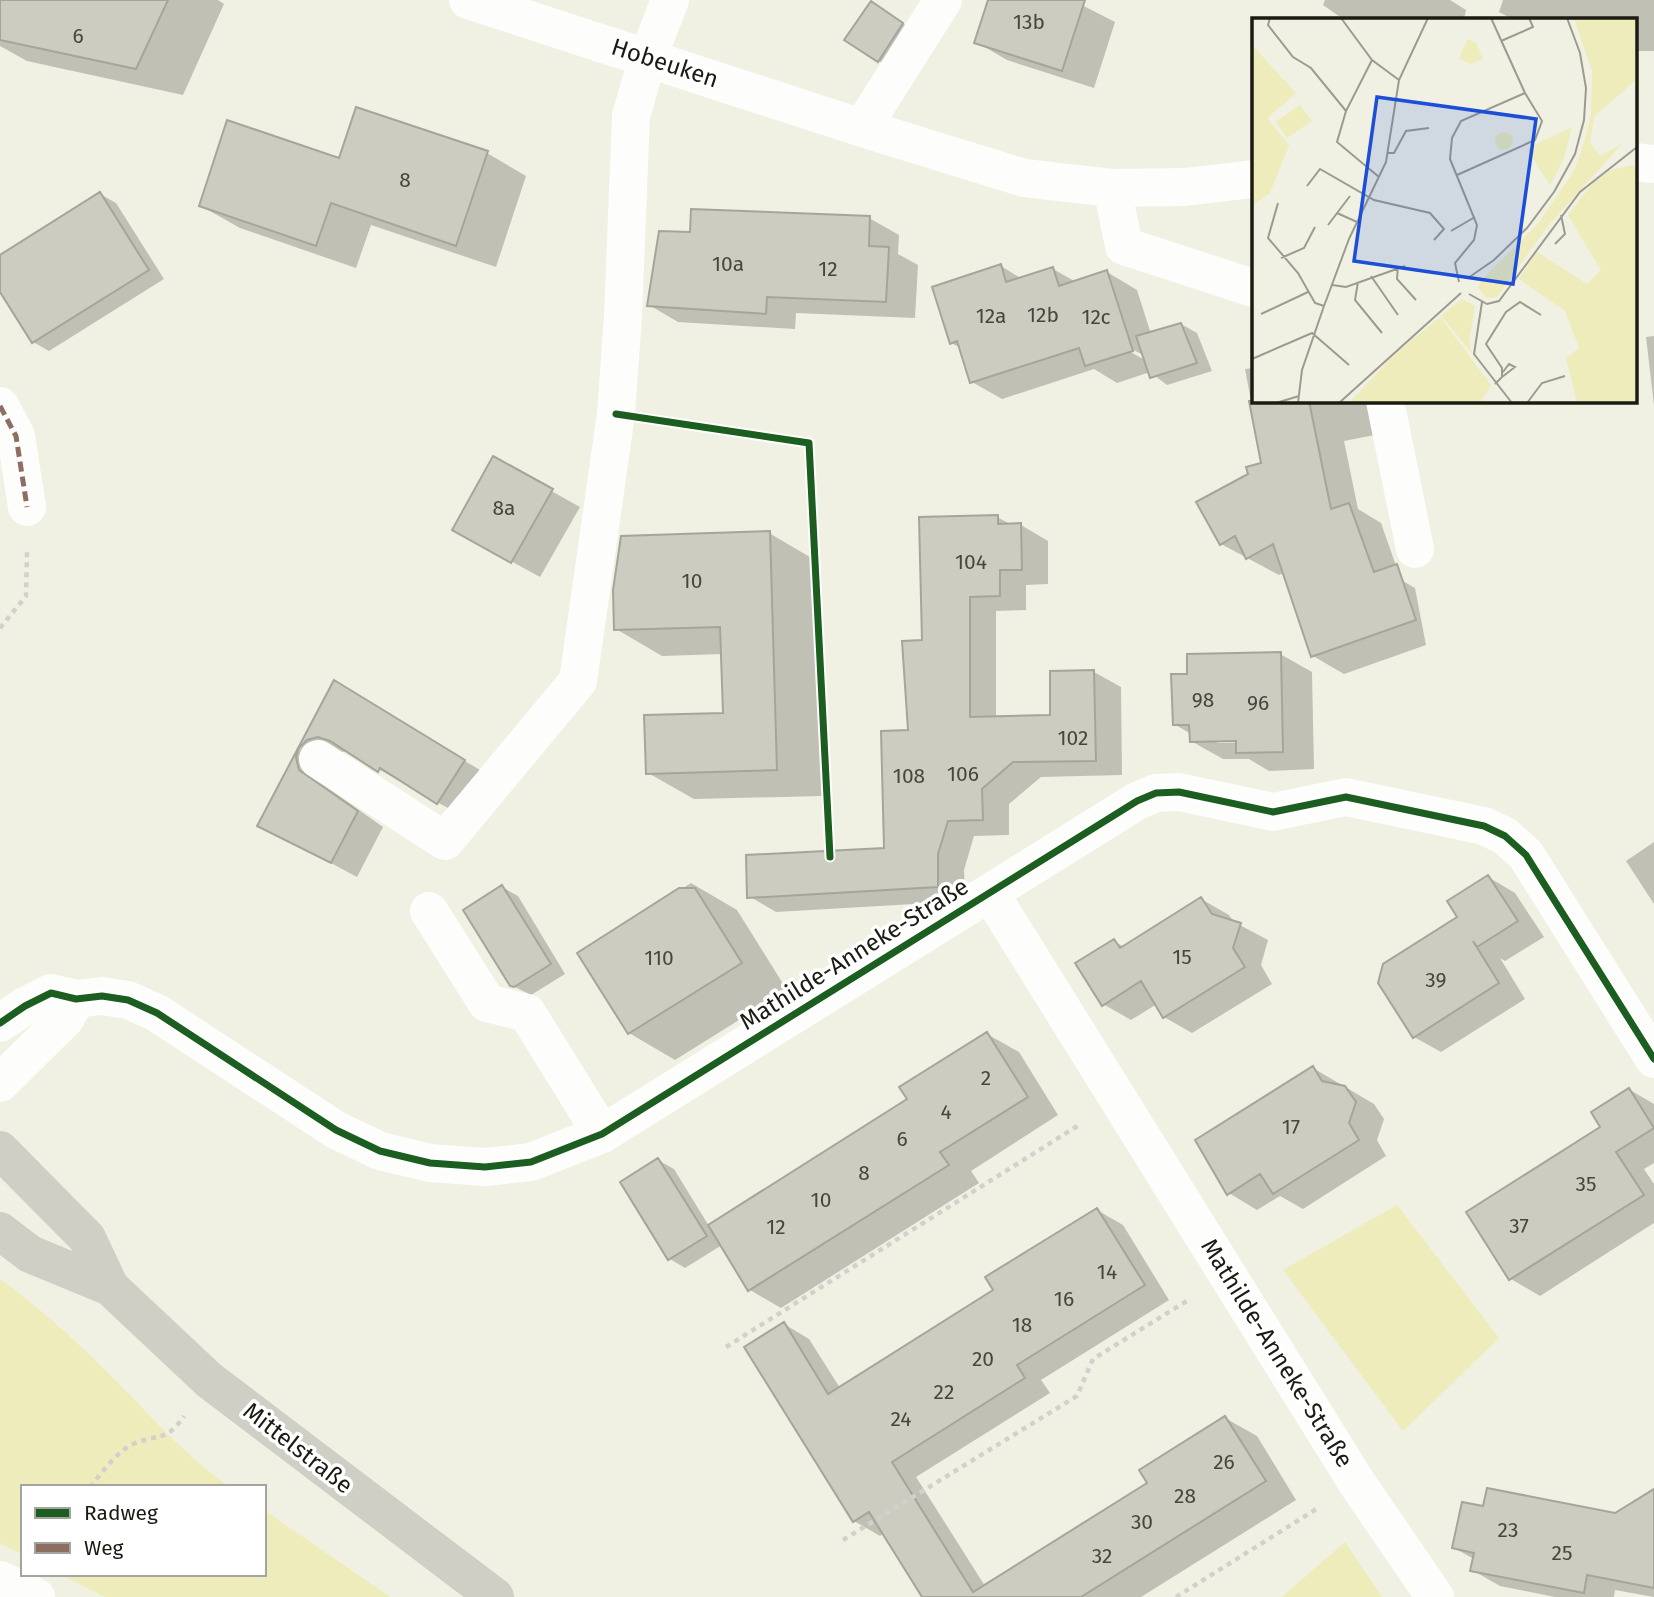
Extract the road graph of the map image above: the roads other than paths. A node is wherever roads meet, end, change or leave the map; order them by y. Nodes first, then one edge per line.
1 (468, 0) edge
2 (670, 0) edge
3 (943, 0) edge
4 (648, 57) junction
5 (862, 128) junction
6 (1636, 162) edge
7 (1654, 164) edge
8 (1252, 179) edge
9 (1112, 188) junction
10 (1252, 288) edge
11 (1385, 402) edge
12 (5, 426) edge
13 (27, 508) road end
14 (1415, 550) dead end
15 (318, 759) dead end
16 (990, 892) junction
17 (429, 911) dead end
18 (76, 999) junction
19 (0, 1023) edge
20 (1654, 1059) edge
21 (0, 1083) edge
22 (603, 1134) junction
23 (0, 1150) edge
24 (0, 1231) edge
25 (110, 1287) junction
26 (0, 1580) edge
27 (36, 1597) edge
28 (495, 1597) edge
29 (1435, 1597) edge

1 - 4 street, Hobeuken
2 - 4 street
3 - 5 street
4 - 5 street, Hobeuken
4 - 15 street
5 - 9 street, Hobeuken
6 - 7 street
8 - 9 street, Hobeuken
9 - 10 street
11 - 14 street
12 - 13 street
16 - 20 street, Mathilde-Anneke-Straße
16 - 22 street, Mathilde-Anneke-Straße
16 - 29 street, Mathilde-Anneke-Straße
17 - 22 street
18 - 19 street, Mathilde-Anneke-Straße
18 - 21 street
18 - 22 street, Mathilde-Anneke-Straße
23 - 25 main road, Mittelstraße
24 - 25 main road, Mittelstraße
25 - 28 main road, Mittelstraße
26 - 27 street

